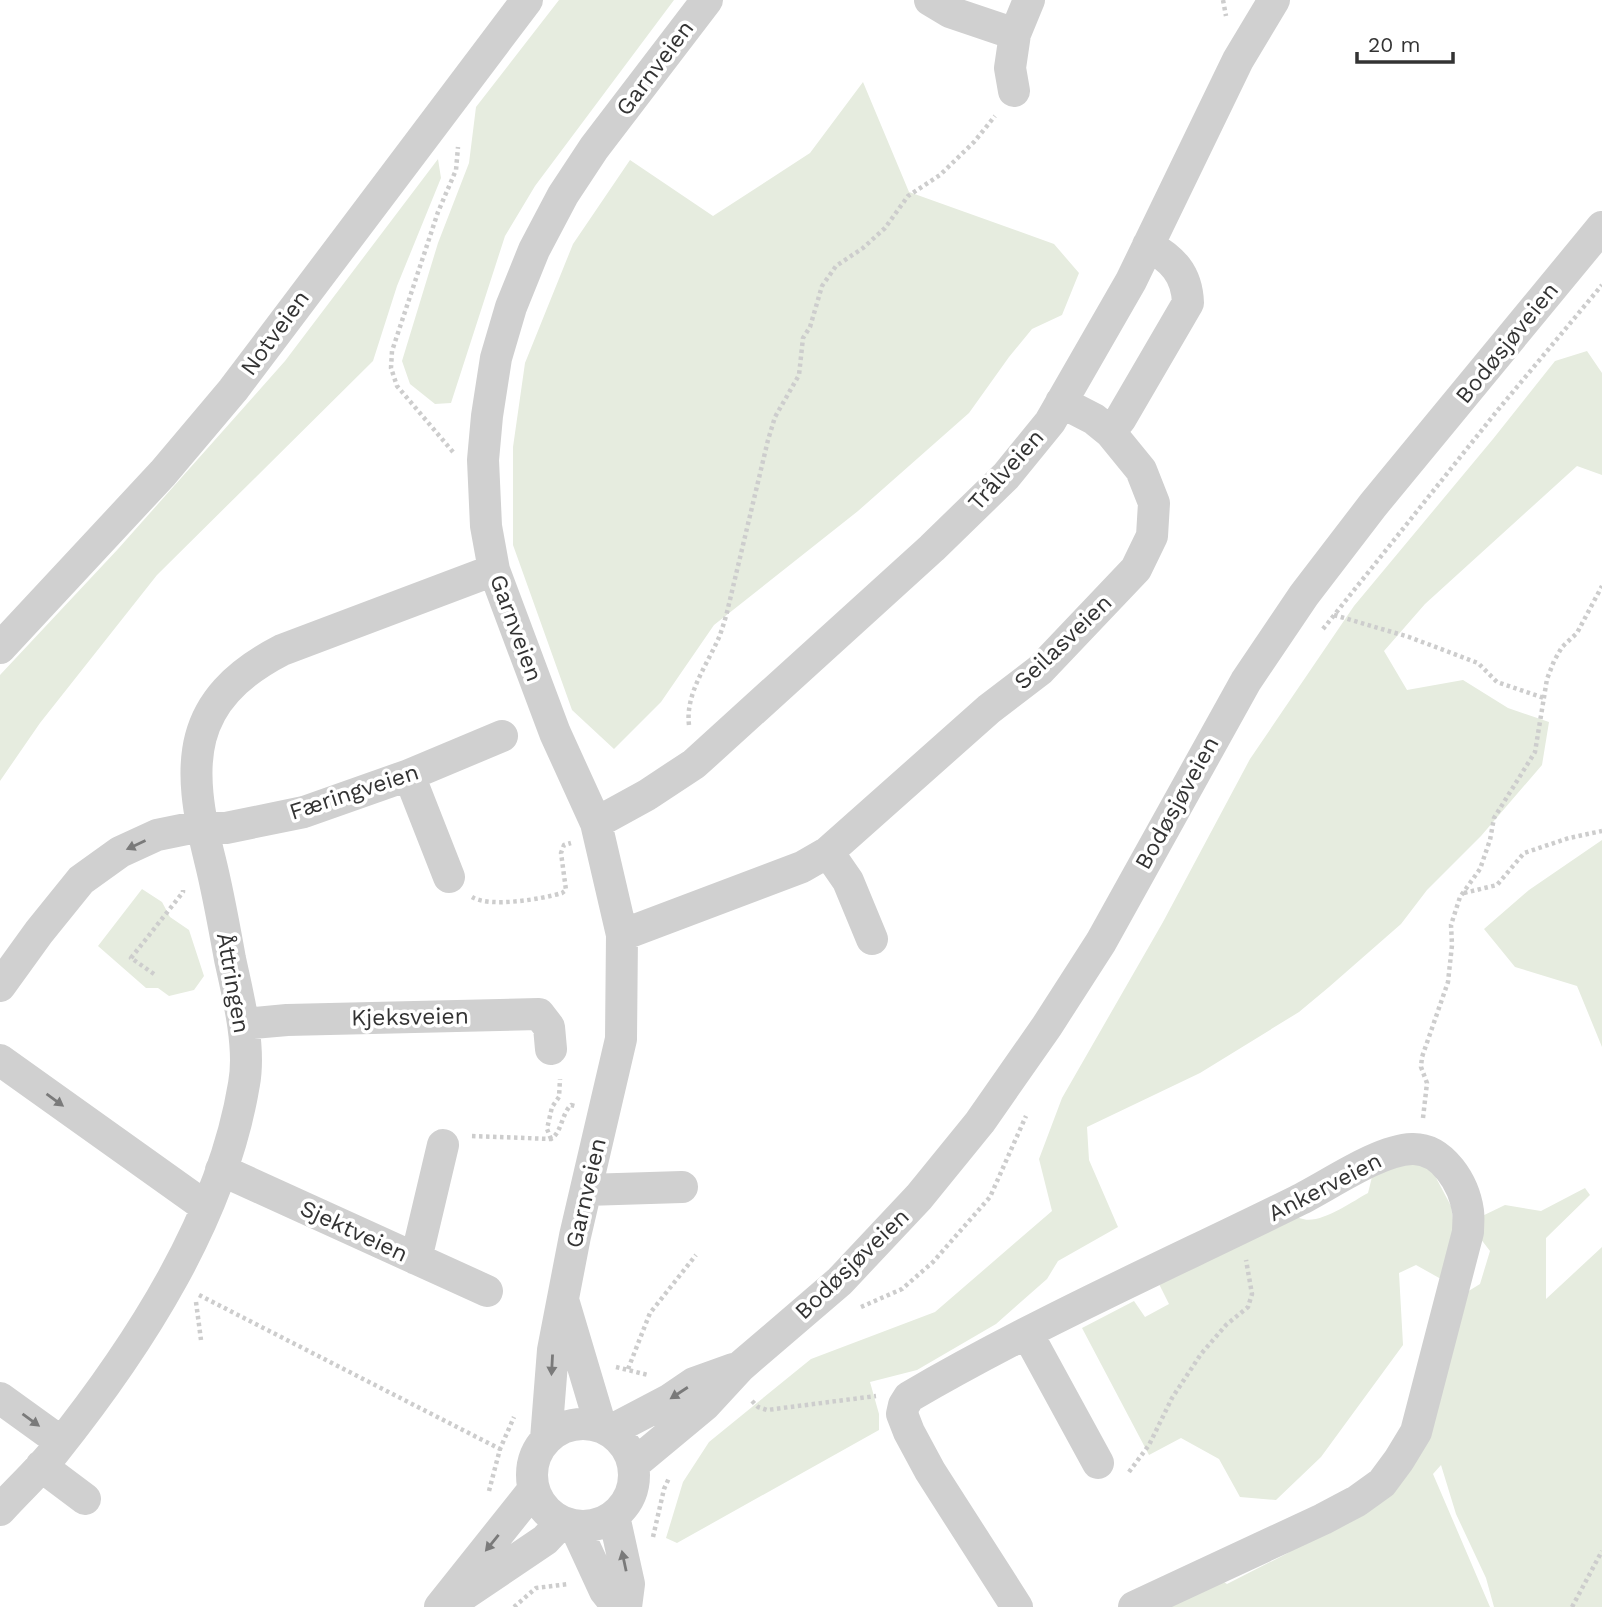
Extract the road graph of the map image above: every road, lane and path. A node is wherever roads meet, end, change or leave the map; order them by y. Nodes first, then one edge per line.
1 (527, 0) edge
2 (707, 0) edge
3 (930, 0) edge
4 (1030, 0) edge
5 (1274, 0) edge
6 (1015, 34) junction
7 (1014, 91) joint
8 (441, 112) junction
9 (1602, 227) edge
10 (1148, 245) junction
11 (1061, 402) junction
12 (1110, 432) junction
13 (459, 460) dead end
14 (494, 570) junction
15 (1602, 586) edge
16 (1334, 615) dead end
17 (0, 648) edge
18 (1544, 698) junction
19 (690, 729) dead end
20 (502, 736) dead end
21 (409, 775) junction
22 (201, 826) junction
23 (1602, 831) edge
24 (586, 832) junction
25 (828, 852) junction
26 (447, 871) joint
27 (181, 883) dead end
28 (1463, 893) junction
29 (622, 935) junction
30 (872, 939) dead end
31 (155, 974) dead end
32 (0, 986) edge
33 (243, 1024) junction
34 (551, 1049) joint
35 (0, 1060) edge
36 (584, 1107) dead end
37 (551, 1139) junction
38 (443, 1145) joint
39 (1416, 1150) junction
40 (221, 1170) junction
41 (682, 1187) dead end
42 (586, 1191) junction
43 (206, 1207) junction
44 (1242, 1228) junction
45 (696, 1255) dead end
46 (416, 1259) junction
47 (487, 1290) dead end
48 (563, 1298) junction
49 (1027, 1333) junction
50 (201, 1340) dead end
51 (608, 1366) dead end
52 (628, 1369) junction
53 (745, 1381) junction
54 (655, 1382) dead end
55 (0, 1398) edge
56 (904, 1405) junction
57 (519, 1406) dead end
58 (605, 1429) junction
59 (546, 1440) junction
60 (61, 1442) junction
61 (500, 1449) junction
62 (634, 1464) junction
63 (41, 1466) junction
64 (1109, 1472) joint
65 (534, 1489) junction
66 (488, 1496) dead end
67 (85, 1499) dead end
68 (0, 1510) edge
69 (614, 1516) junction
70 (569, 1524) junction
71 (1602, 1551) edge
72 (577, 1581) dead end
73 (440, 1607) edge
74 (447, 1607) edge
75 (514, 1607) edge
76 (618, 1607) edge
77 (626, 1607) edge
78 (1017, 1607) edge
79 (1134, 1607) edge
80 (1572, 1607) edge

1 - 8 street, Notveien
2 - 14 street, Garnveien
3 - 6 street
4 - 6 street
5 - 10 street, Trålveien
6 - 7 street
7 - 19 path
8 - 13 path
8 - 17 street, Notveien
9 - 53 street, Bodøsjøveien
10 - 11 street, Trålveien
10 - 12 street
11 - 12 street, Seilasveien
11 - 24 street, Trålveien
12 - 25 street, Seilasveien
14 - 22 street, Åttringen
14 - 24 street, Garnveien
15 - 18 path
16 - 18 path
18 - 28 path
20 - 21 street, Færingveien
21 - 22 street, Færingveien
21 - 26 street
22 -> 32 street, Færingveien
22 - 33 street, Åttringen
23 - 28 path
24 - 26 path
24 - 29 street, Garnveien
25 - 29 street, Seilasveien
25 - 30 street
27 - 31 path
28 - 39 path
29 - 42 street, Garnveien
33 - 34 street, Kjeksveien
33 - 40 street, Åttringen
34 - 37 path
35 -> 43 street
36 - 37 path
37 - 38 path
38 - 46 street
39 - 44 street, Ankerveien
39 - 79 street
40 - 43 street, Åttringen
40 - 46 street, Sjektveien
41 - 42 street
42 - 48 street, Garnveien
43 - 60 street, Åttringen
44 - 49 street, Ankerveien
44 - 64 path
45 - 52 path
46 - 47 street, Sjektveien
48 - 58 street, Garnveien
48 -> 59 street, Garnveien
49 - 56 street, Ankerveien
49 - 64 street
50 - 61 path
51 - 52 path
52 - 54 path
53 - 56 path
53 -> 58 street, Bodøsjøveien
53 - 62 street, Bodøsjøveien
55 -> 60 street
56 - 78 street
57 - 61 path
58 - 59 street, Bodøsjøveien
58 - 62 street
59 - 65 street
60 - 63 street, Åttringen
61 - 66 path
62 - 69 street
63 - 67 street
63 - 68 street, Åttringen
65 - 70 street
65 -> 73 street
69 - 70 street
77 -> 69 street
70 - 74 street
70 - 76 street
71 - 80 path
72 - 75 path

